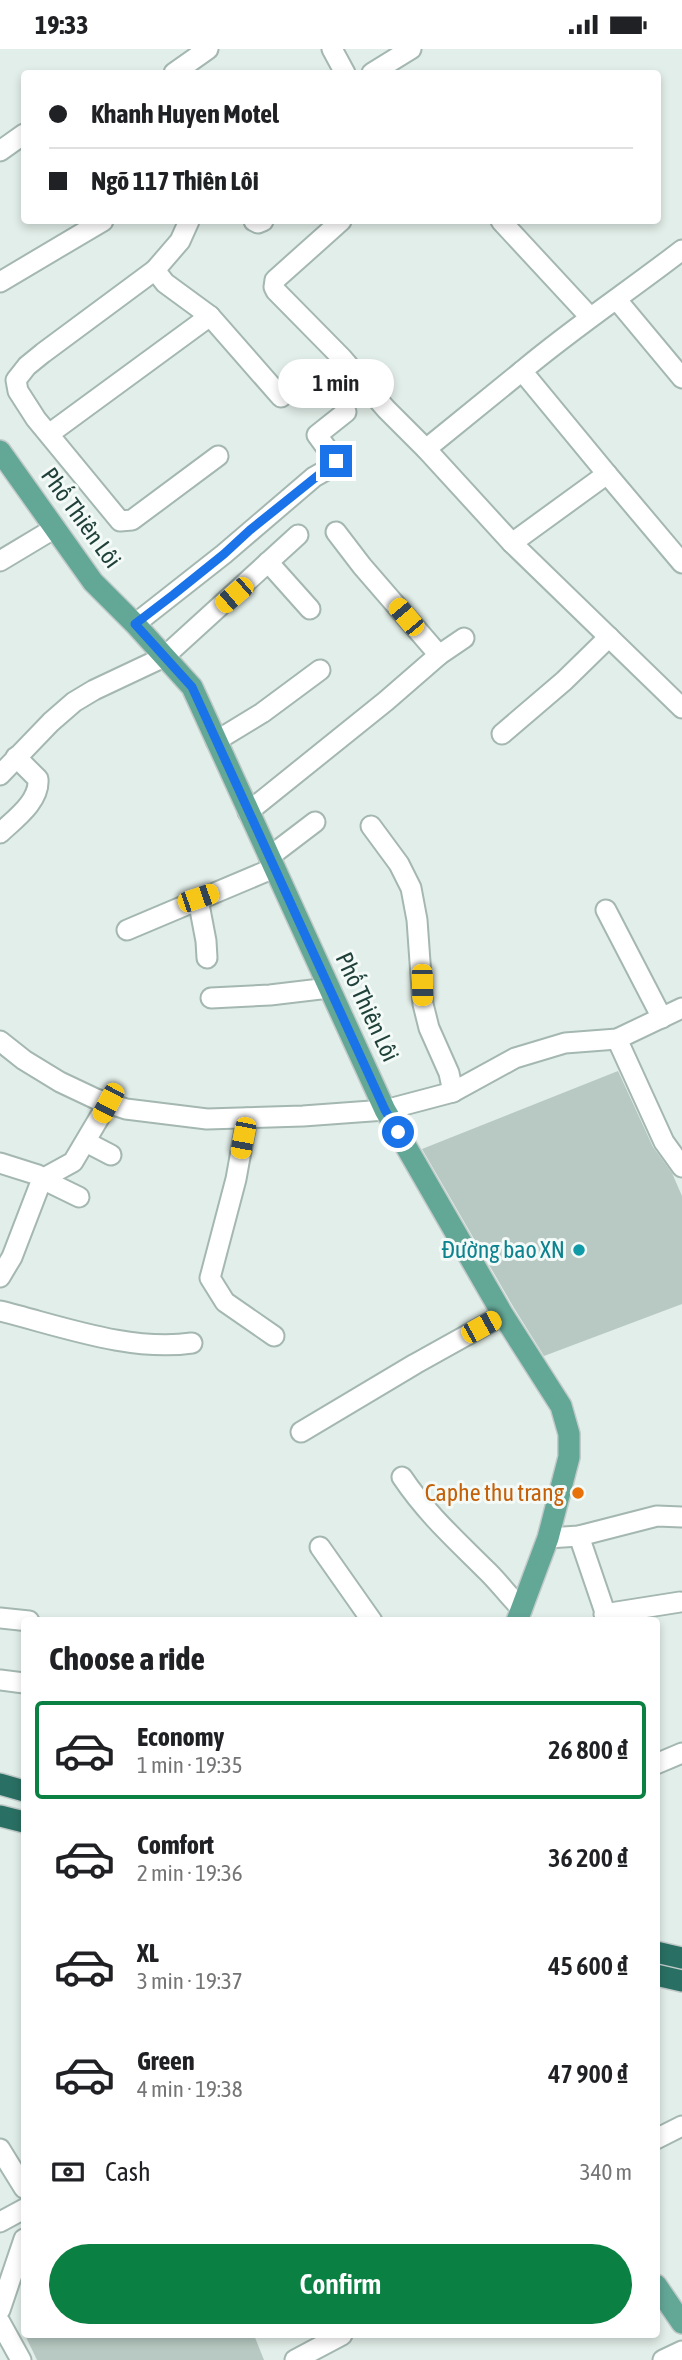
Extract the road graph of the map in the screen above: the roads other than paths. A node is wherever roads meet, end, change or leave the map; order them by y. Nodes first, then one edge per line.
1 (208, 49) edge
2 (332, 49) edge
3 (411, 49) edge
4 (178, 70) edge
5 (343, 70) edge
6 (377, 70) edge
7 (21, 136) edge
8 (0, 151) edge
9 (98, 224) edge
10 (188, 224) edge
11 (338, 224) edge
12 (504, 224) edge
13 (682, 250) edge
14 (155, 270) junction
15 (0, 282) edge
16 (617, 300) junction
17 (210, 316) junction
18 (590, 317) junction
19 (522, 371) junction
20 (682, 378) edge
21 (281, 397) dead end
22 (346, 412) dead end
23 (49, 434) junction
24 (426, 449) junction
25 (0, 451) edge
26 (219, 456) dead end
27 (607, 474) junction
28 (55, 528) junction
29 (336, 531) dead end
30 (298, 535) dead end
31 (512, 543) junction
32 (0, 561) edge
33 (268, 562) junction
34 (682, 563) edge
35 (310, 608) dead end
36 (135, 624) junction
37 (609, 637) junction
38 (464, 638) dead end
39 (439, 655) junction
40 (164, 657) junction
41 (320, 670) dead end
42 (682, 708) edge
43 (502, 734) dead end
44 (216, 741) junction
45 (16, 757) junction
46 (0, 775) edge
47 (248, 811) junction
48 (315, 822) dead end
49 (371, 825) dead end
50 (0, 833) edge
51 (272, 863) junction
52 (198, 898) junction
53 (606, 910) dead end
54 (127, 930) dead end
55 (206, 958) dead end
56 (329, 988) junction
57 (211, 997) dead end
58 (682, 1008) edge
59 (662, 1018) junction
60 (617, 1039) junction
61 (0, 1041) edge
62 (453, 1092) junction
63 (108, 1103) junction
64 (385, 1110) junction
65 (247, 1118) junction
66 (86, 1142) junction
67 (111, 1155) dead end
68 (0, 1163) edge
69 (682, 1167) edge
70 (42, 1179) junction
71 (79, 1197) dead end
72 (8, 1244) edge
73 (0, 1277) edge
74 (0, 1311) edge
75 (503, 1315) junction
76 (274, 1336) dead end
77 (192, 1343) dead end
78 (301, 1432) dead end
79 (402, 1477) dead end
80 (682, 1517) edge
81 (579, 1536) junction
82 (548, 1538) junction
83 (320, 1547) dead end
84 (680, 1602) dead end
85 (520, 1615) edge
86 (369, 1617) edge
87 (606, 1617) edge
88 (0, 1618) edge
89 (21, 1620) edge
90 (0, 1680) edge
91 (21, 1683) edge
92 (682, 1753) edge
93 (660, 1762) edge
94 (0, 1784) edge
95 (21, 1790) edge
96 (0, 1816) edge
97 (21, 1821) edge
98 (660, 1953) edge
99 (682, 1958) edge
100 (660, 1976) edge
101 (682, 1981) edge
102 (682, 2126) edge
103 (660, 2137) edge
104 (0, 2150) edge
105 (21, 2182) edge
106 (21, 2211) edge
107 (0, 2222) edge
108 (21, 2248) edge
109 (660, 2291) edge
110 (0, 2310) edge
111 (0, 2322) edge
112 (682, 2323) edge
113 (336, 2338) edge
114 (682, 2351) edge
115 (21, 2360) edge
116 (295, 2360) edge
117 (663, 2360) edge

1 - 4 street
2 - 5 street
3 - 6 street
7 - 8 street
9 - 15 street
10 - 14 street
11 - 24 street
12 - 18 street
13 - 16 street
14 - 17 street
14 - 23 street
16 - 18 street
16 - 20 street
17 - 21 street
17 - 23 street
18 - 19 street
19 - 24 street
19 - 27 street
22 - 36 street
23 - 26 street
24 - 31 street
25 - 28 main road, Phố Thiên Lôi
27 - 31 street
27 - 34 street
28 - 32 street
28 - 36 main road, Phố Thiên Lôi
29 - 39 street
30 - 33 street
31 - 37 street
33 - 35 street
33 - 40 street
36 - 40 main road, Phố Thiên Lôi
37 - 42 street
37 - 43 street
38 - 39 street
39 - 47 street
40 - 44 main road, Phố Thiên Lôi
40 - 45 street
41 - 44 street
44 - 47 main road, Phố Thiên Lôi
45 - 46 street
45 - 50 street
47 - 51 main road, Phố Thiên Lôi
48 - 51 street
49 - 62 street
51 - 52 street
51 - 56 main road, Phố Thiên Lôi
52 - 54 street
52 - 55 street
53 - 59 street
56 - 57 street
56 - 64 main road, Phố Thiên Lôi
58 - 59 street
59 - 60 street
60 - 62 street
60 - 69 street
61 - 63 street
62 - 64 street
63 - 65 street
63 - 66 street
64 - 65 street
64 - 75 main road, Phố Thiên Lôi
65 - 76 street
66 - 67 street
66 - 70 street
68 - 70 street
70 - 71 street
70 - 72 street
72 - 73 street
74 - 77 street
75 - 78 street
75 - 82 main road, Phố Thiên Lôi
79 - 85 street
80 - 81 street
81 - 82 street
81 - 87 street
82 - 85 main road, Phố Thiên Lôi
83 - 86 street
84 - 87 street
88 - 89 street
90 - 91 street
92 - 93 street
94 - 95 highway
96 - 97 highway
98 - 99 highway
100 - 101 highway
102 - 103 street
104 - 105 street
106 - 107 street
108 - 110 street
109 - 112 main road
111 - 115 street
113 - 116 street
114 - 117 street

